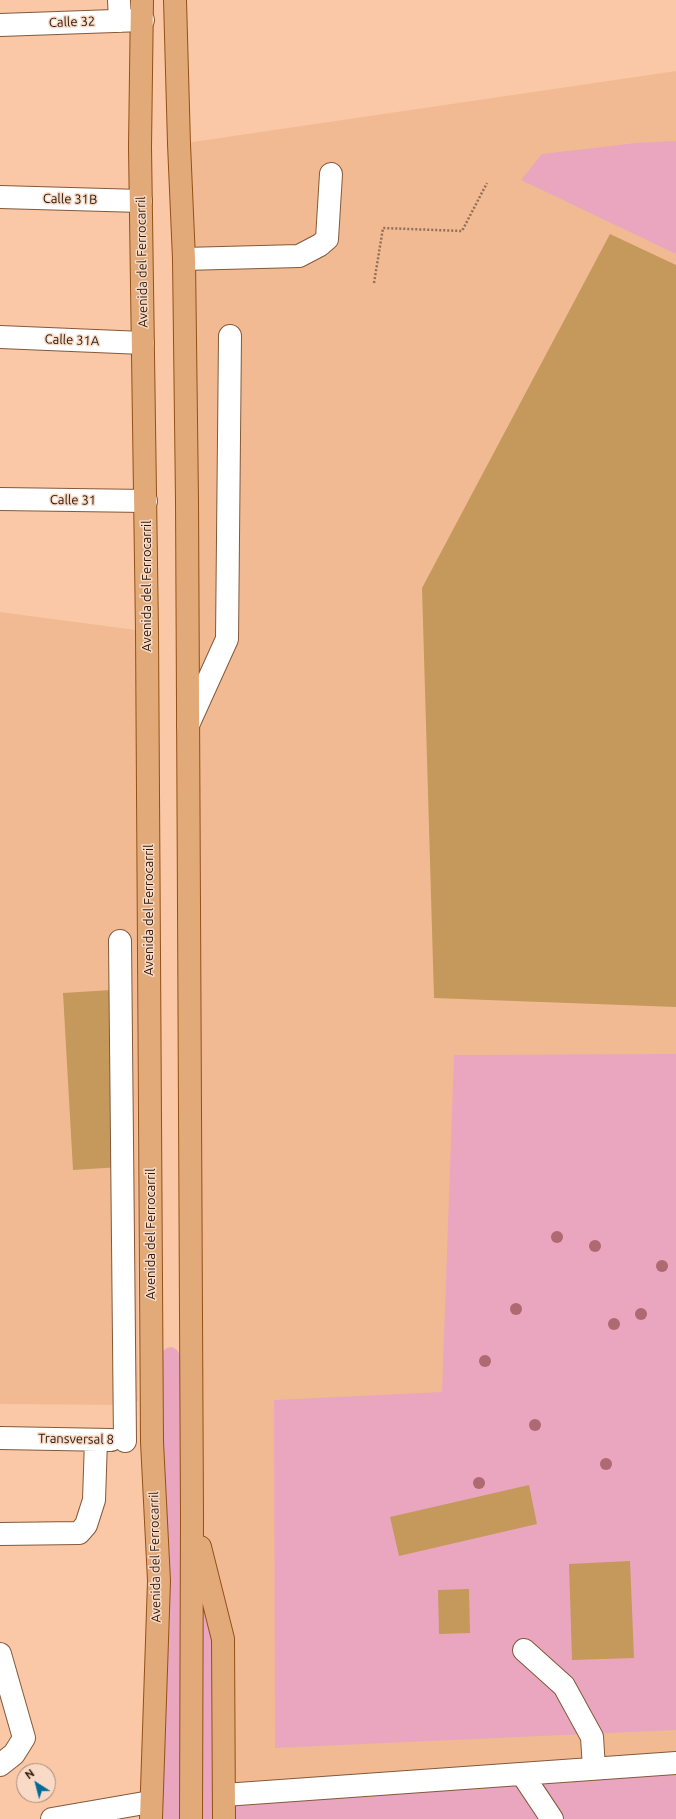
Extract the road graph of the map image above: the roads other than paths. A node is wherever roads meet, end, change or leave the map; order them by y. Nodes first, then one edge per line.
1 (175, 0) edge
2 (120, 10) edge
3 (143, 10) edge
4 (0, 25) edge
5 (331, 174) dead end
6 (0, 197) edge
7 (141, 201) junction
8 (184, 259) junction
9 (230, 336) dead end
10 (0, 337) edge
11 (143, 343) junction
12 (0, 499) edge
13 (146, 501) junction
14 (188, 725) junction
15 (120, 941) dead end
16 (0, 1438) edge
17 (96, 1440) junction
18 (125, 1441) junction
19 (152, 1442) junction
20 (192, 1517) junction
21 (0, 1534) edge
22 (524, 1650) dead end
23 (0, 1654) edge
24 (676, 1763) edge
25 (0, 1764) edge
26 (594, 1768) junction
27 (522, 1774) junction
28 (224, 1796) junction
29 (151, 1811) edge
30 (52, 1819) edge
31 (192, 1819) edge
32 (224, 1819) edge
33 (552, 1819) edge

1 - 8 main road
2 - 3 street, Calle 32
2 - 4 street, Calle 32
3 - 7 main road, Avenida del Ferrocarril
5 - 8 street
6 - 7 street, Calle 31B
7 - 11 main road, Avenida del Ferrocarril
8 - 14 main road
9 - 14 street
10 - 11 street, Calle 31A
11 - 13 main road, Avenida del Ferrocarril
12 - 13 street, Calle 31
13 - 19 main road, Avenida del Ferrocarril
14 - 20 main road
15 - 18 street
16 - 17 street, Transversal 8
17 - 18 street, Transversal 8
17 - 21 street
18 - 19 street, Transversal 8
19 - 29 main road, Avenida del Ferrocarril
20 - 28 main road
20 - 31 main road
22 - 26 street
23 - 25 street
24 - 26 street
26 - 27 street
27 - 28 street
27 - 33 street
28 - 32 main road
29 - 30 street

